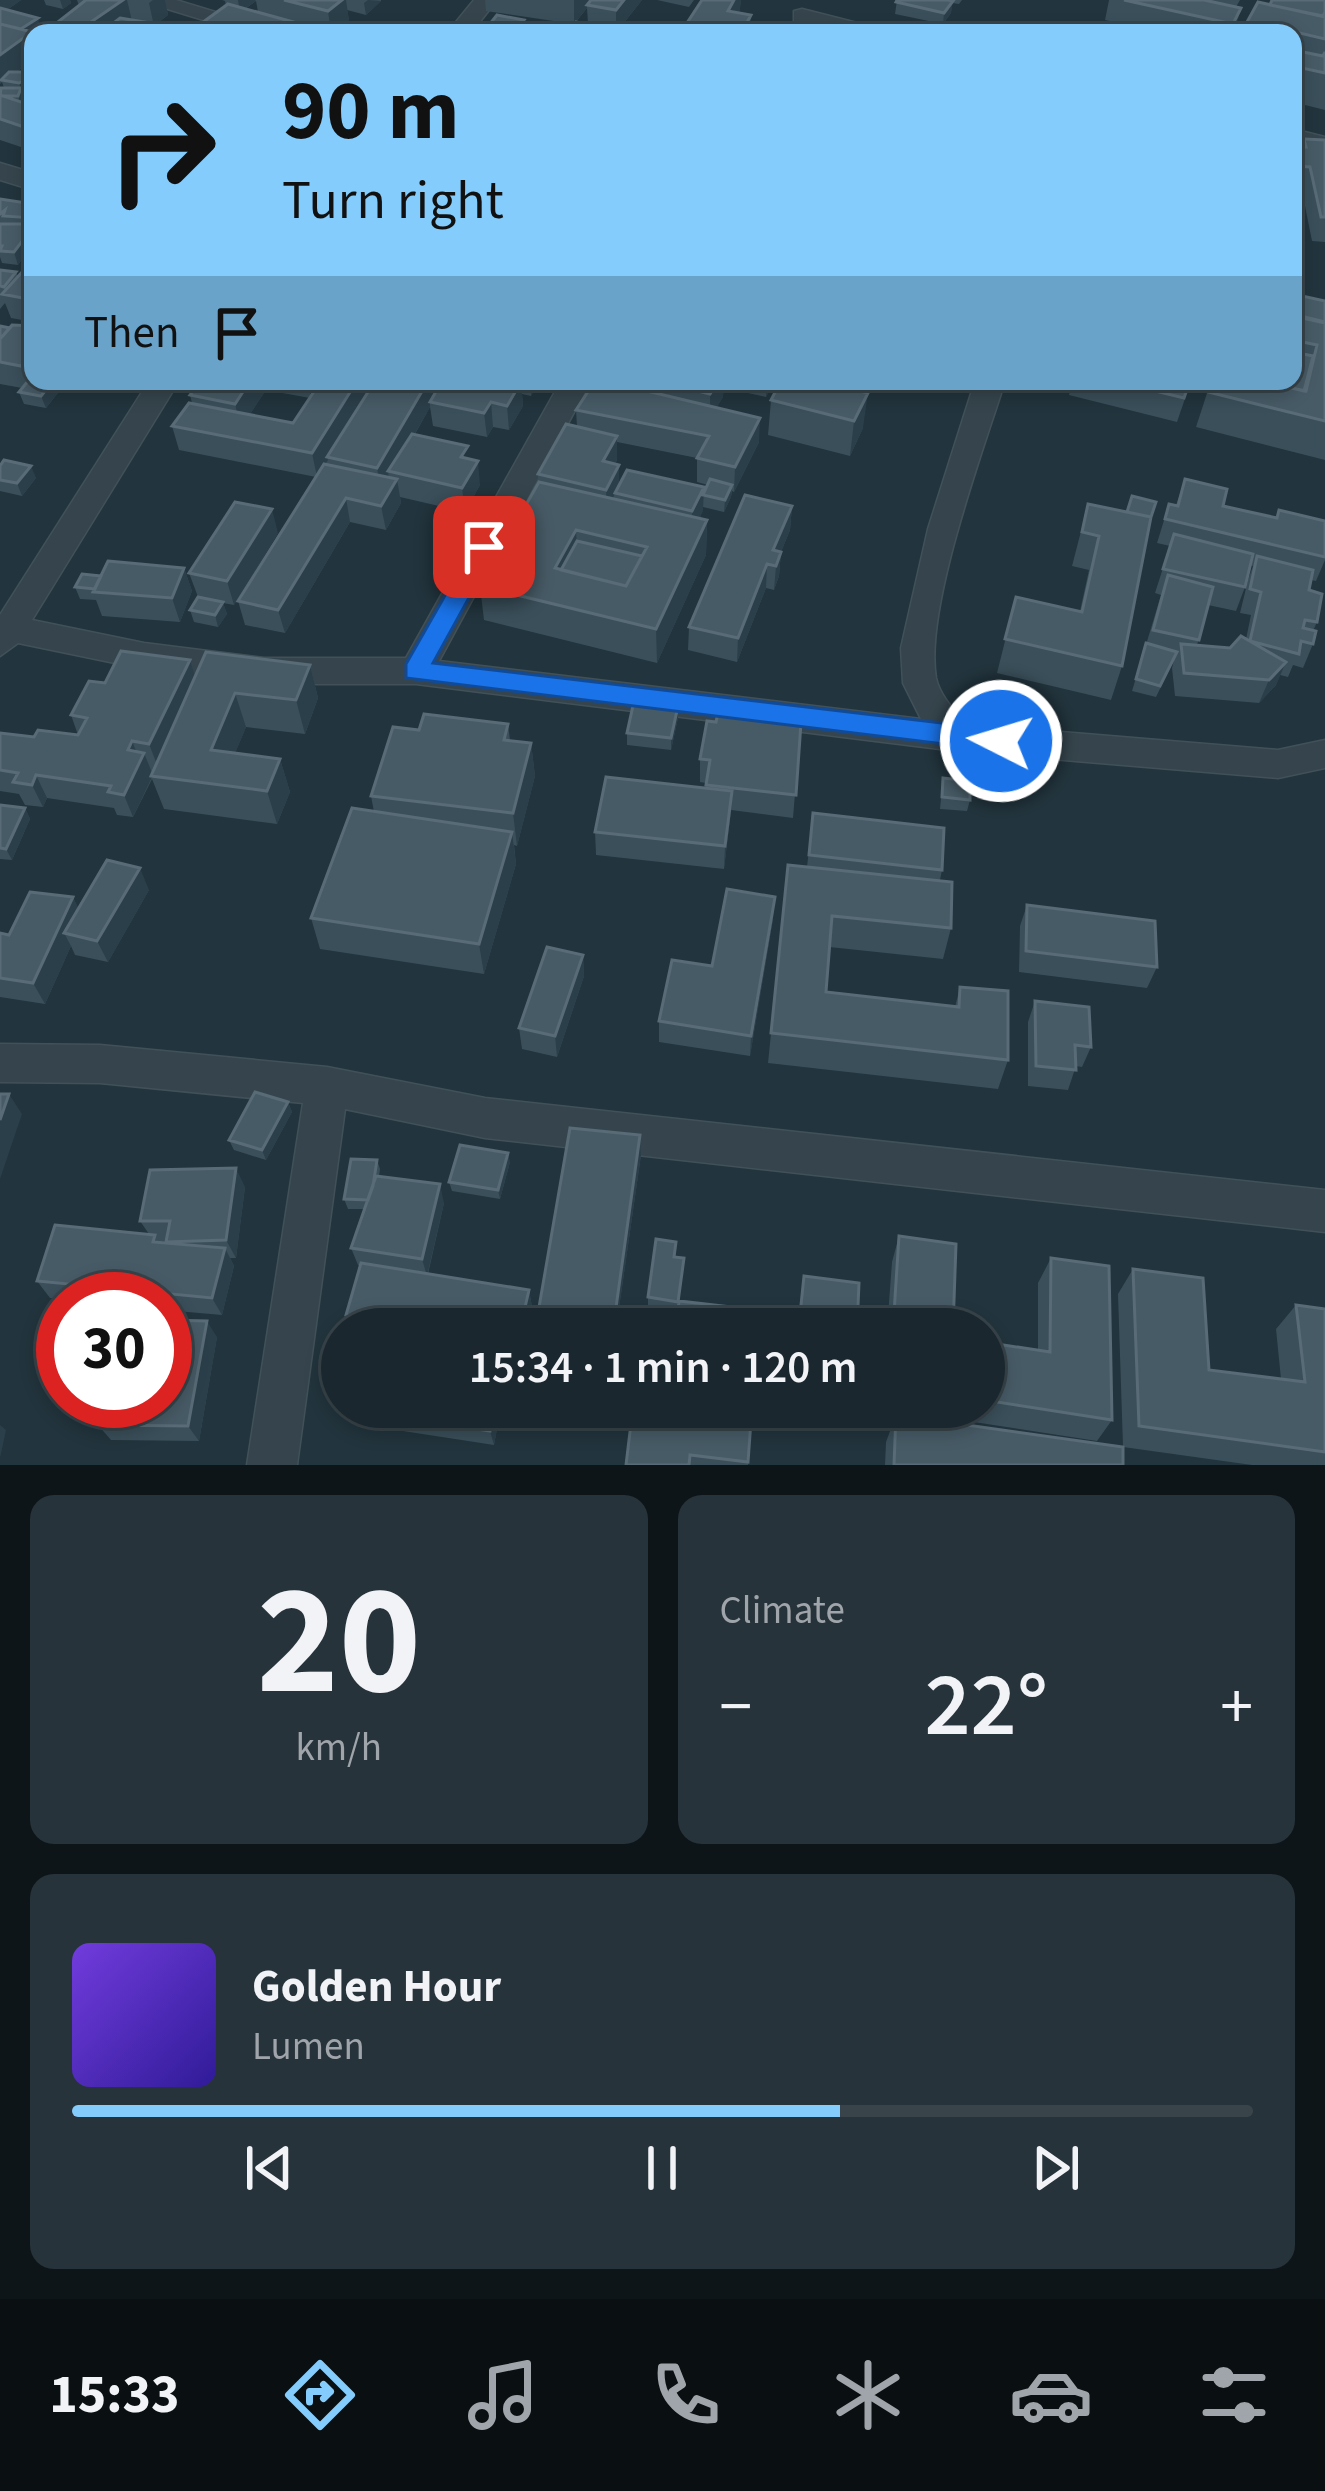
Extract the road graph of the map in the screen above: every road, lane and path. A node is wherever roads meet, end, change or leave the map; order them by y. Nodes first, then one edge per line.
1 (149, 0) edge
2 (486, 0) edge
3 (803, 16) edge
4 (239, 24) edge
5 (466, 24) edge
6 (834, 24) edge
7 (158, 390) edge
8 (571, 390) edge
9 (988, 390) edge
10 (6, 636) edge
11 (416, 671) junction
12 (956, 737) junction
13 (1325, 754) edge
14 (0, 1063) edge
15 (327, 1086) junction
16 (1325, 1210) edge
17 (272, 1465) edge

1 - 4 street
2 - 5 street
3 - 6 street
7 - 10 street
8 - 11 street
9 - 12 street
10 - 11 street
11 - 12 street
12 - 13 street
14 - 15 street
15 - 16 street
15 - 17 street

